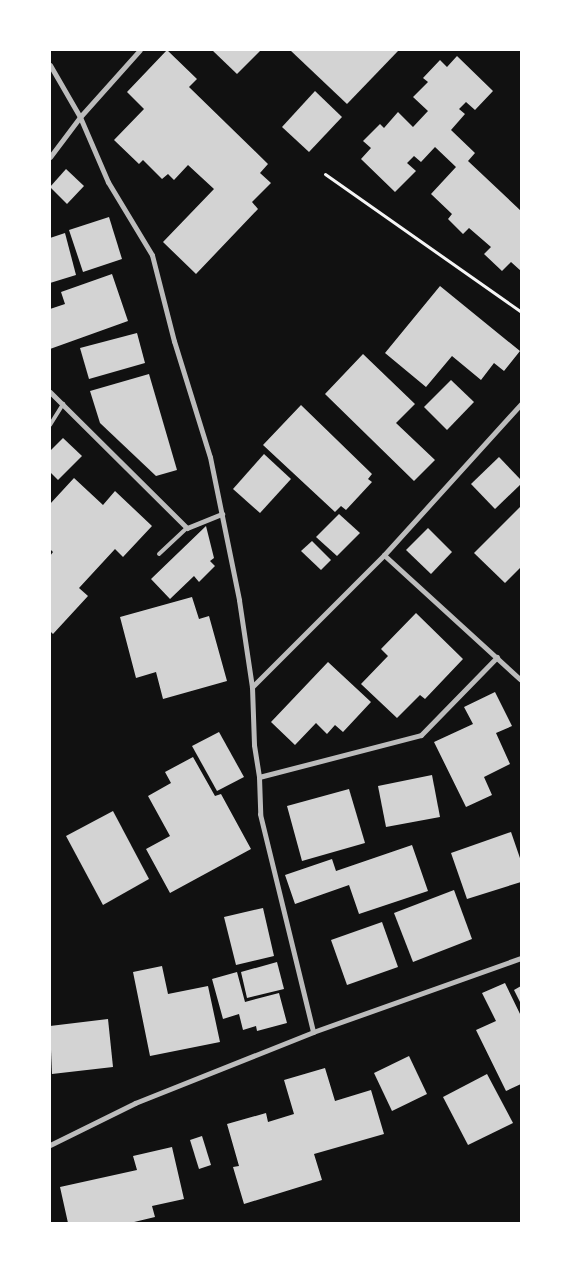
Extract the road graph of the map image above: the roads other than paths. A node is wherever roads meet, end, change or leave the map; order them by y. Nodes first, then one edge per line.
1 (140, 50) edge
2 (50, 65) edge
3 (80, 117) junction
4 (50, 157) edge
5 (50, 392) edge
6 (63, 404) junction
7 (521, 404) edge
8 (50, 425) edge
9 (222, 514) junction
10 (187, 528) junction
11 (159, 554) dead end
12 (384, 555) junction
13 (497, 657) junction
14 (521, 680) edge
15 (252, 687) junction
16 (259, 777) junction
17 (521, 958) edge
18 (313, 1032) junction
19 (50, 1145) edge

1 - 3 street
2 - 3 street
3 - 4 street
3 - 9 street
5 - 6 street
6 - 8 lane
6 - 10 street
7 - 12 street
9 - 10 street
9 - 15 street
10 - 11 lane
12 - 13 street
12 - 15 street
13 - 14 street
13 - 16 street
15 - 16 street
16 - 18 street
17 - 18 street
18 - 19 street

